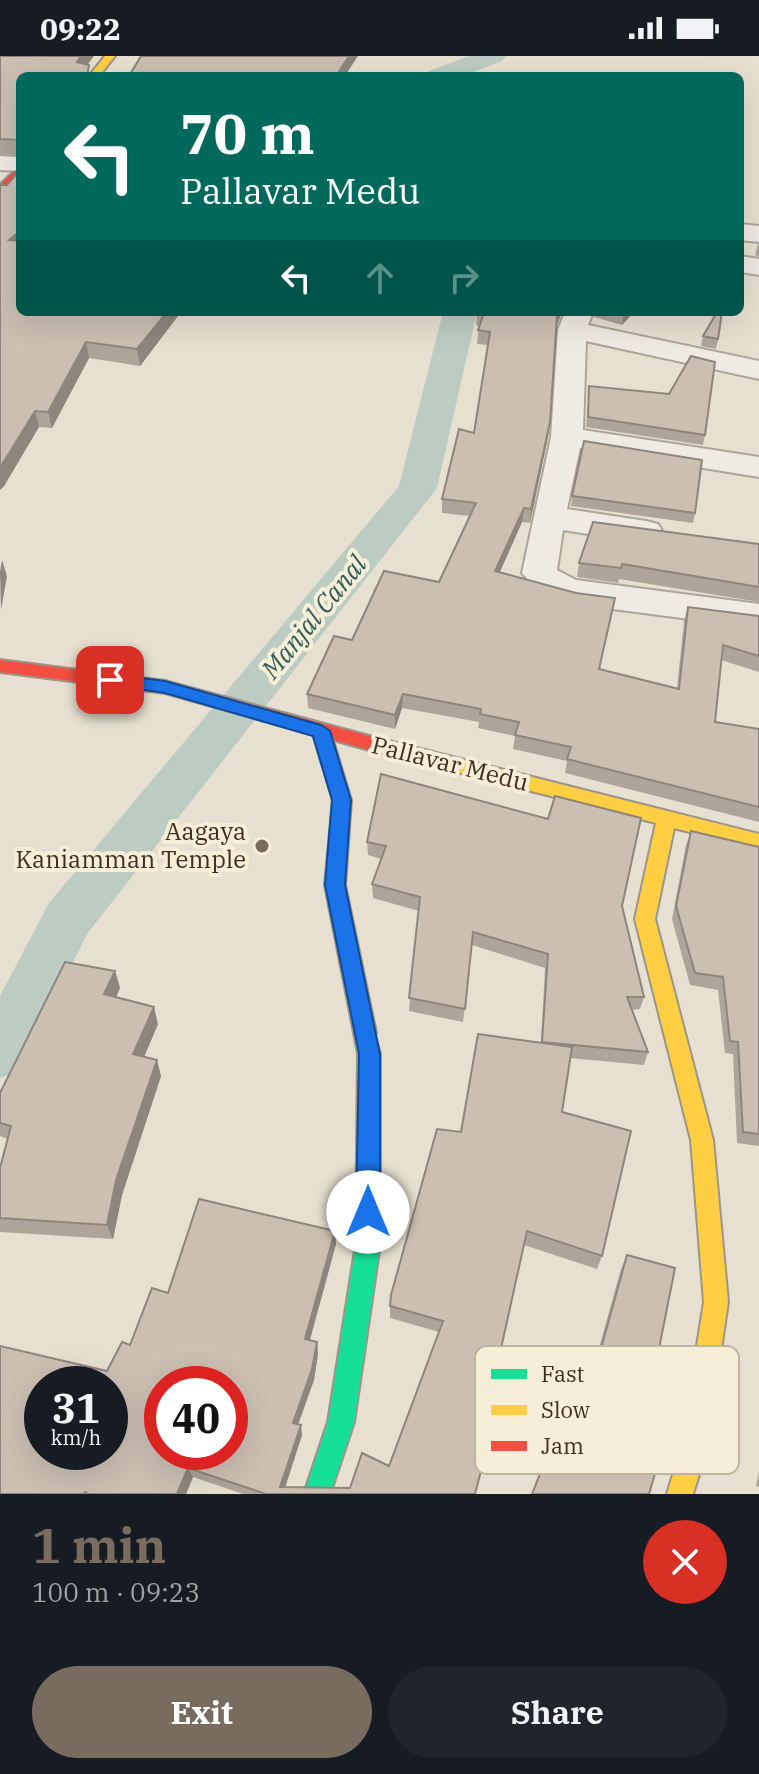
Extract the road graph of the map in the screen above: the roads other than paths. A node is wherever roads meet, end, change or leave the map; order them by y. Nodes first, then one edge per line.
1 (110, 56) edge
2 (97, 72) edge
3 (16, 171) edge
4 (0, 192) edge
5 (575, 321) edge
6 (759, 370) edge
7 (567, 437) junction
8 (759, 467) edge
9 (549, 517) junction
10 (673, 536) edge
11 (759, 616) edge
12 (0, 666) edge
13 (321, 731) junction
14 (666, 819) junction
15 (759, 842) edge
16 (709, 1346) edge
17 (686, 1474) edge
18 (317, 1494) edge
19 (680, 1494) edge

1 - 2 street
3 - 4 street
5 - 6 street
5 - 7 street
7 - 8 street
7 - 9 street
9 - 10 street
9 - 11 street
12 - 13 street, Pallavar Medu
13 - 14 street, Pallavar Medu
13 - 18 street
14 - 15 street, Pallavar Medu
14 - 16 street
17 - 19 street

